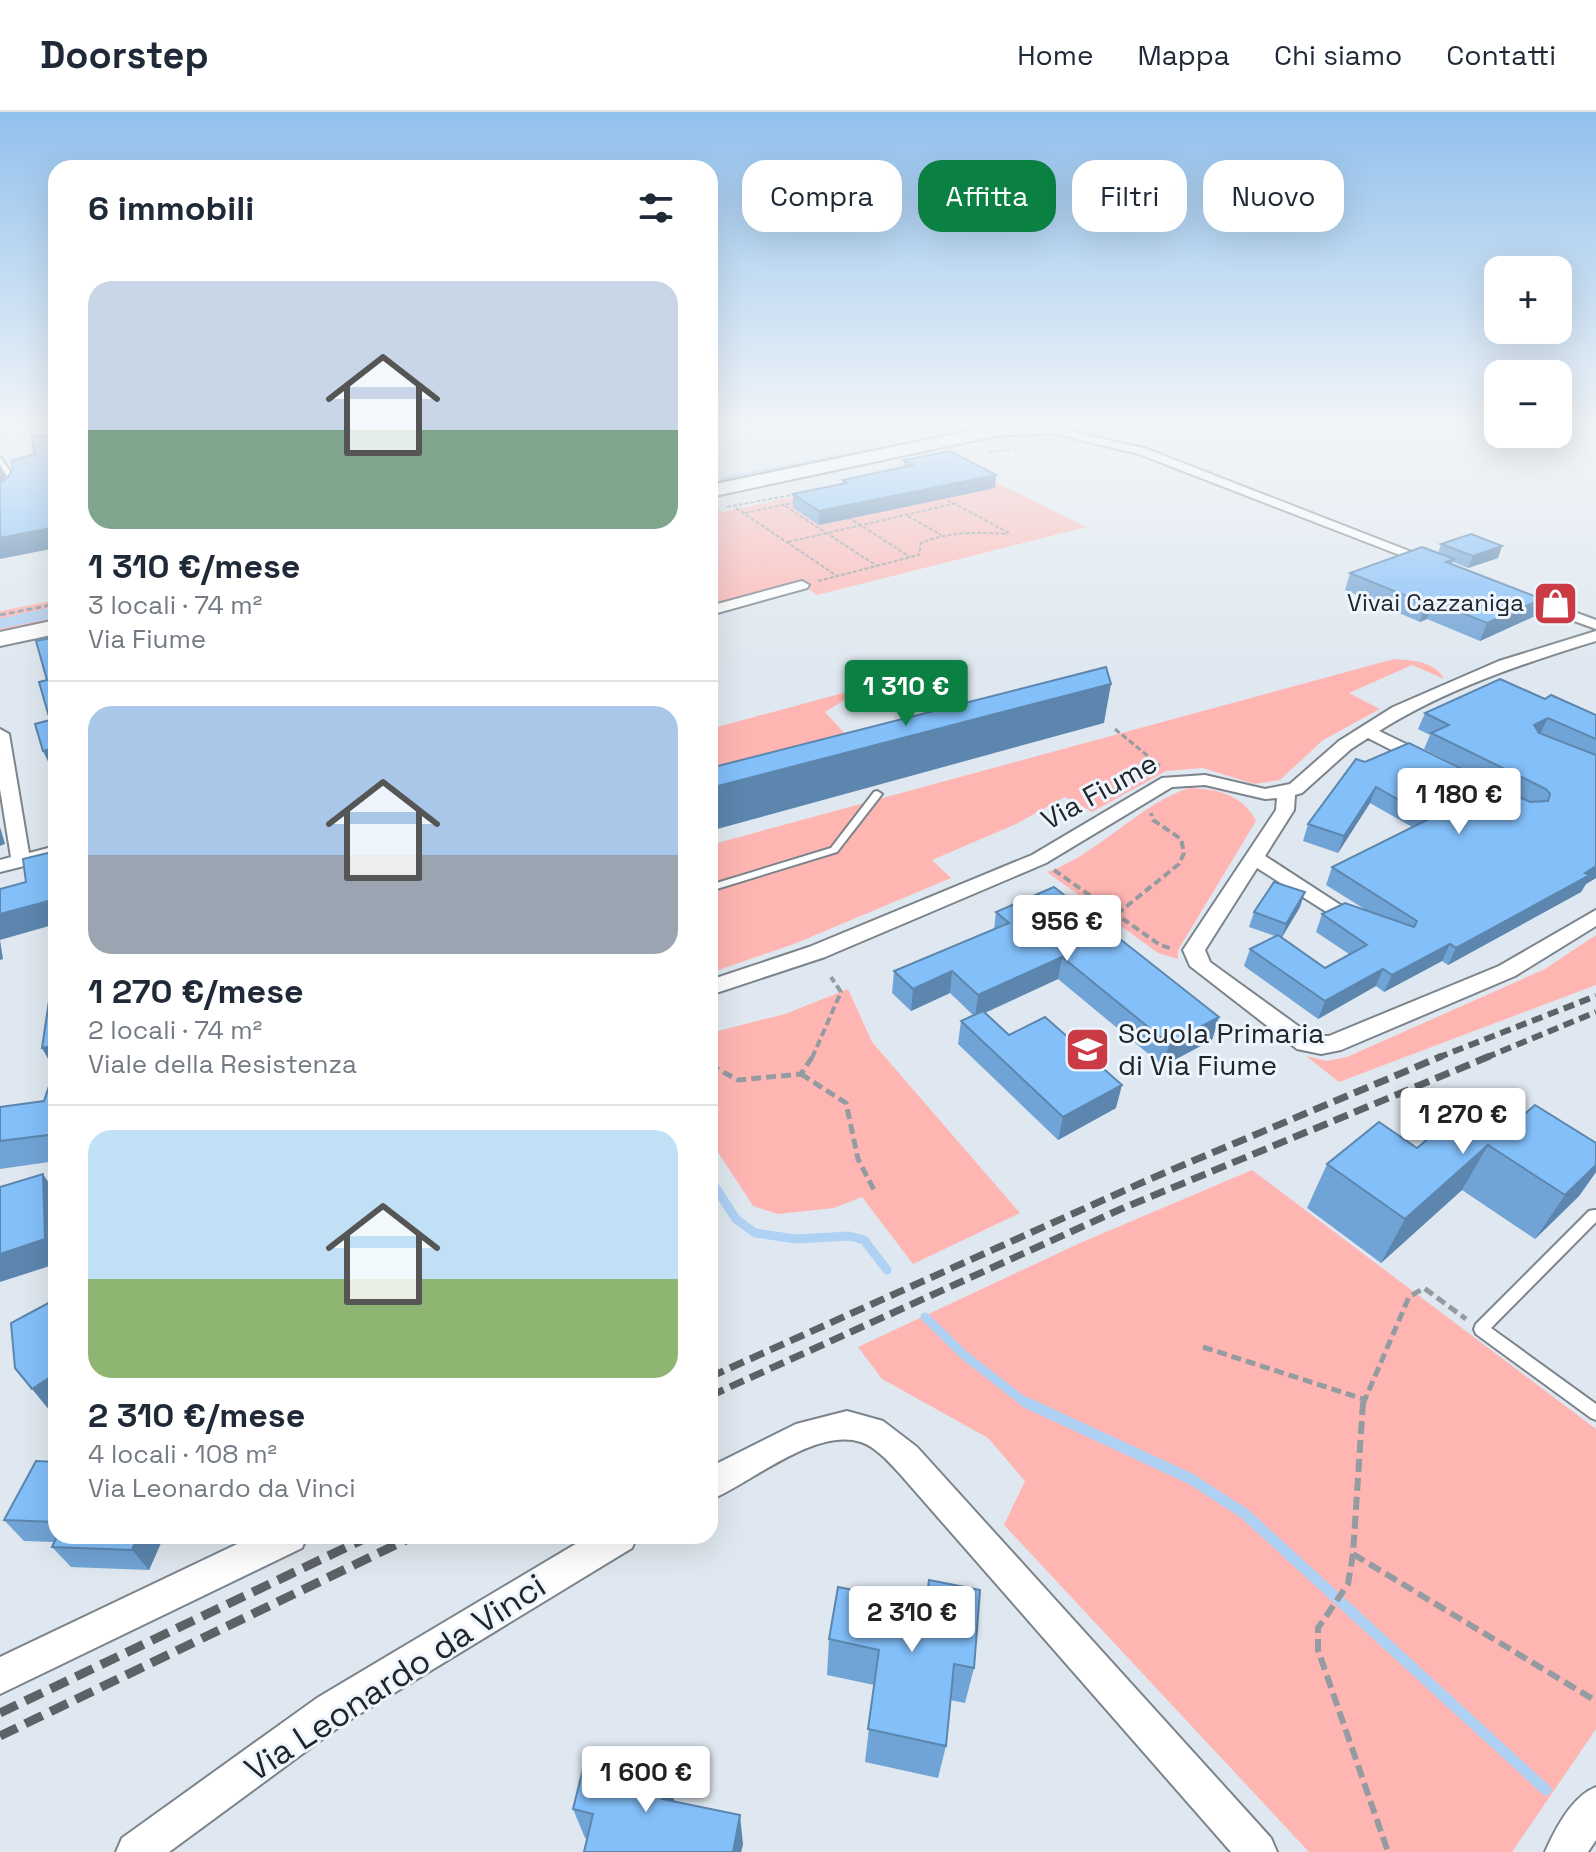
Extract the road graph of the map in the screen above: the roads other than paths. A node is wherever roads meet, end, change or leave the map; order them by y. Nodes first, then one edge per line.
1 (1287, 506) edge
2 (1450, 569) edge
3 (802, 585) road end
4 (1505, 590) edge
5 (718, 609) edge
6 (1596, 625) edge
7 (48, 629) edge
8 (1596, 636) edge
9 (0, 639) edge
10 (1365, 730) junction
11 (0, 734) edge
12 (1445, 770) edge
13 (1285, 792) junction
14 (877, 794) dead end
15 (48, 854) edge
16 (1253, 857) junction
17 (21, 861) junction
18 (0, 866) edge
19 (718, 886) edge
20 (1332, 906) edge
21 (1596, 917) edge
22 (718, 985) edge
23 (1594, 1215) edge
24 (1596, 1413) edge
25 (718, 1480) edge
26 (273, 1544) edge
27 (607, 1544) edge
28 (0, 1676) edge
29 (1596, 1806) edge
30 (136, 1852) edge
31 (1257, 1852) edge
32 (1565, 1852) edge

1 - 2 street
3 - 5 street
4 - 6 street
7 - 9 main road
8 - 10 street
10 - 12 street
10 - 13 street
11 - 17 street
13 - 16 street
13 - 22 street, Via Fiume
14 - 19 lane
15 - 17 street
16 - 20 street
16 - 21 street
17 - 18 street
23 - 24 lane
25 - 31 street
26 - 28 street
27 - 30 street, Via Leonardo da Vinci
29 - 32 street

